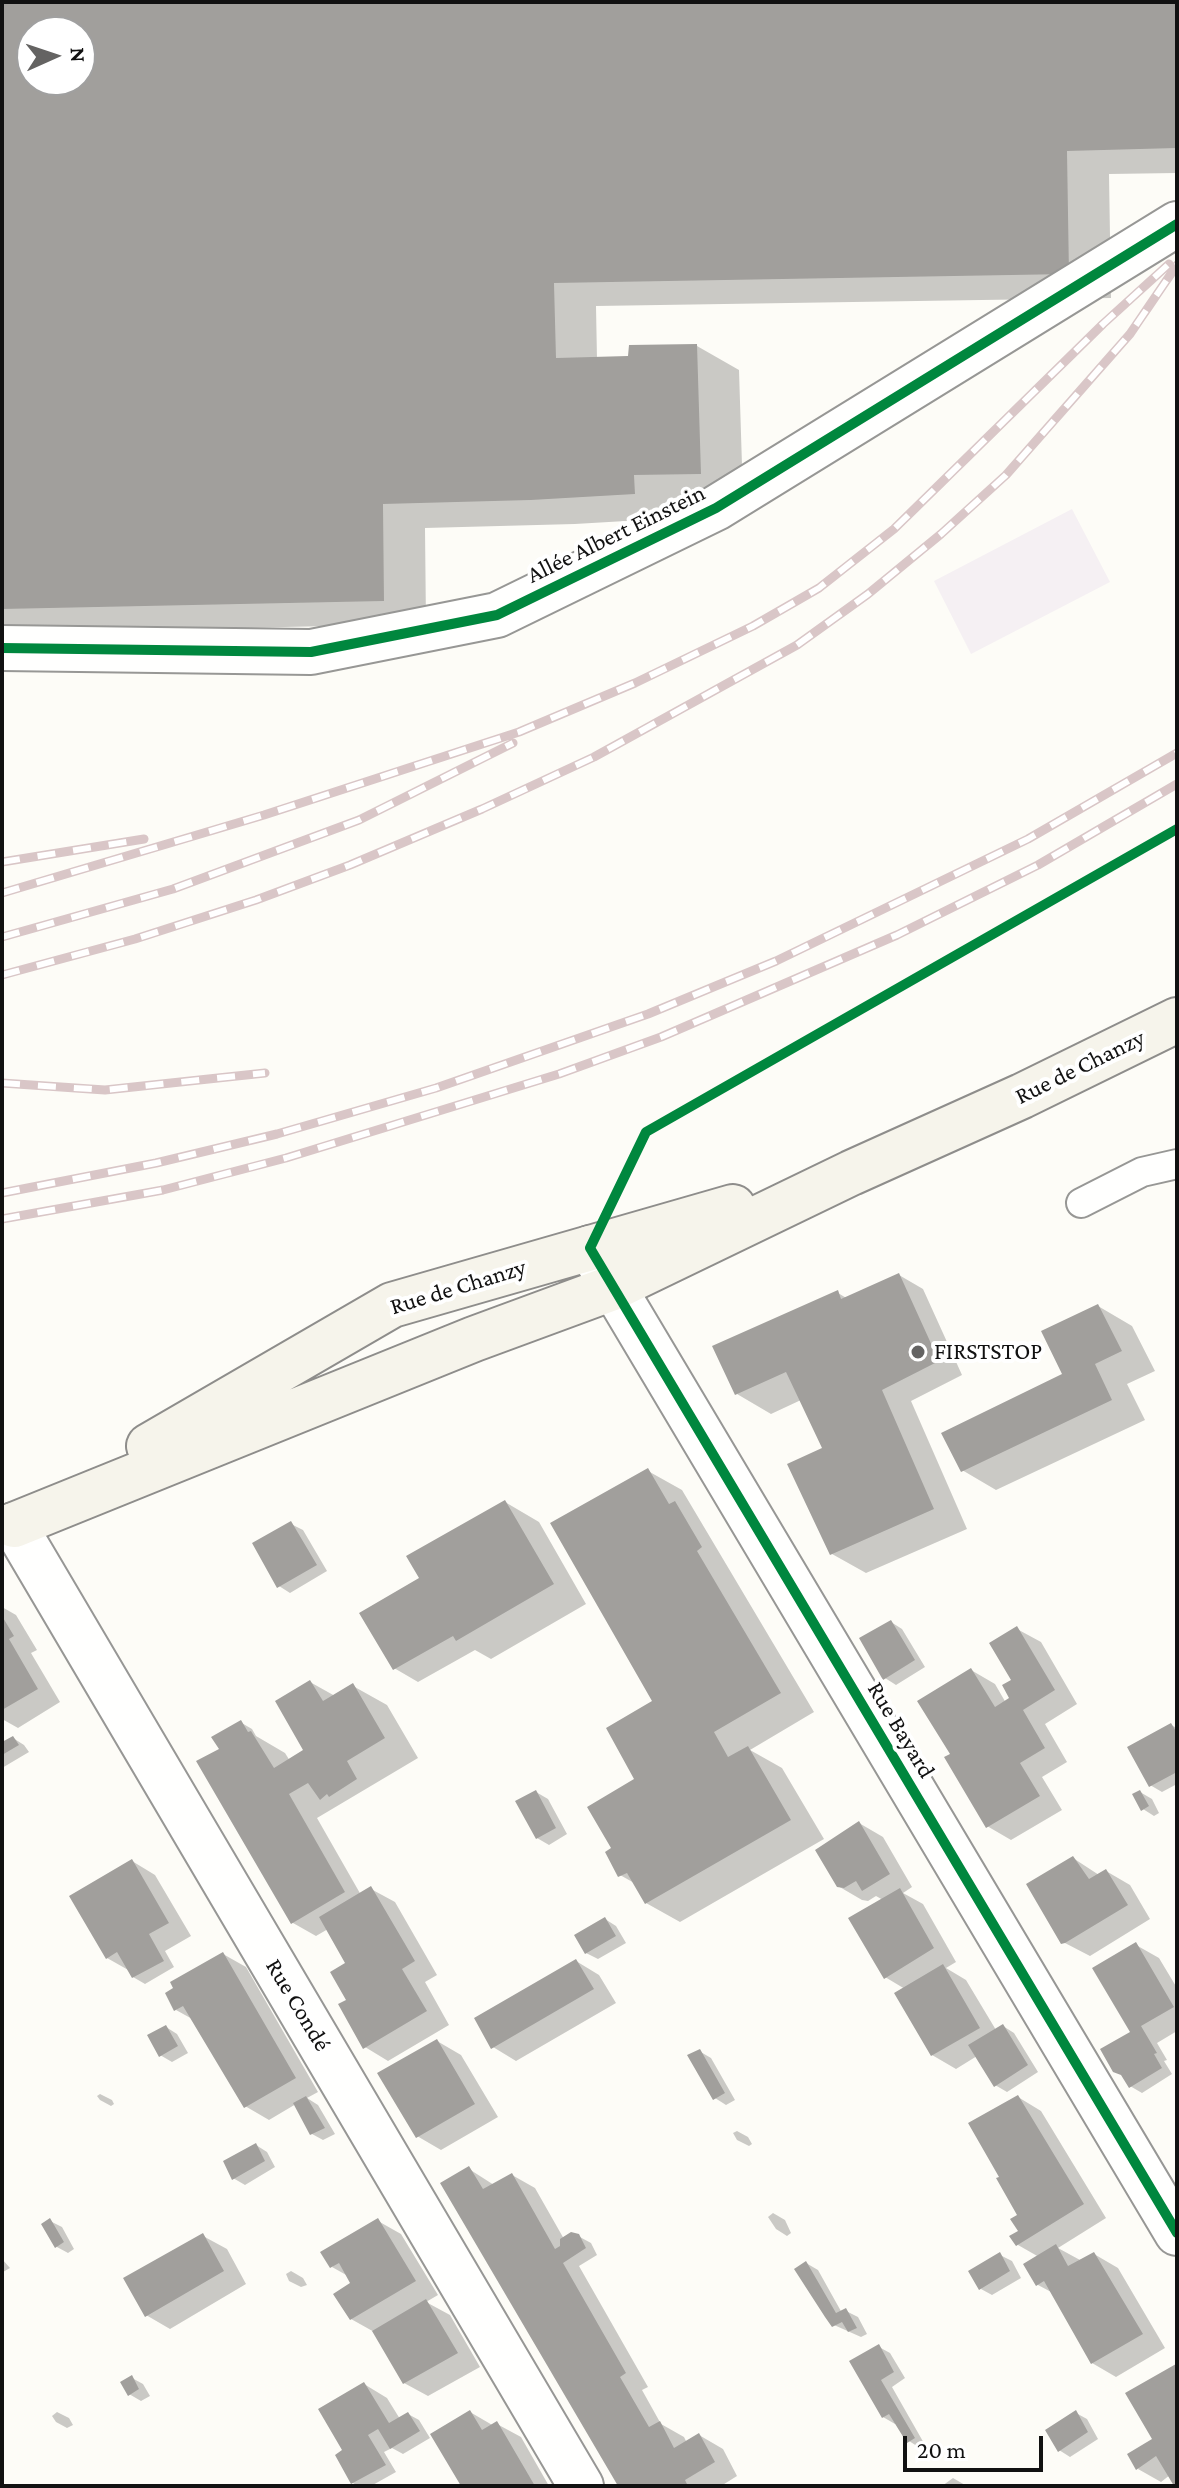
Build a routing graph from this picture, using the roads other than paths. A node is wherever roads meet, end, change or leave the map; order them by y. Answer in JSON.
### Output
{"nodes":[{"id":1,"x":1177,"y":224,"type":"edge"},
{"id":2,"x":2,"y":648,"type":"edge"},
{"id":3,"x":1177,"y":1020,"type":"edge"},
{"id":4,"x":1177,"y":1164,"type":"edge"},
{"id":5,"x":851,"y":1173,"type":"junction"},
{"id":6,"x":1081,"y":1203,"type":"dead end"},
{"id":7,"x":590,"y":1248,"type":"junction"},
{"id":8,"x":615,"y":1287,"type":"junction"},
{"id":9,"x":8,"y":1528,"type":"edge"},
{"id":10,"x":1177,"y":2233,"type":"edge"},
{"id":11,"x":581,"y":2486,"type":"edge"}],
"edges":[{"from":1,"to":2,"type":"street","name":"Allée Albert Einstein"},
{"from":3,"to":5,"type":"main road","name":"Rue de Chanzy"},
{"from":4,"to":6,"type":"lane"},
{"from":5,"to":7,"type":"main road","name":"Rue de Chanzy"},
{"from":5,"to":8,"type":"main road","name":"Rue de Chanzy"},
{"from":7,"to":8,"type":"street","name":"Rue Bayard"},
{"from":7,"to":9,"type":"main road","name":"Rue de Chanzy"},
{"from":8,"to":9,"type":"main road","name":"Rue de Chanzy"},
{"from":8,"to":10,"type":"street","name":"Rue Bayard"},
{"from":9,"to":11,"type":"street","name":"Rue Condé"}]}
